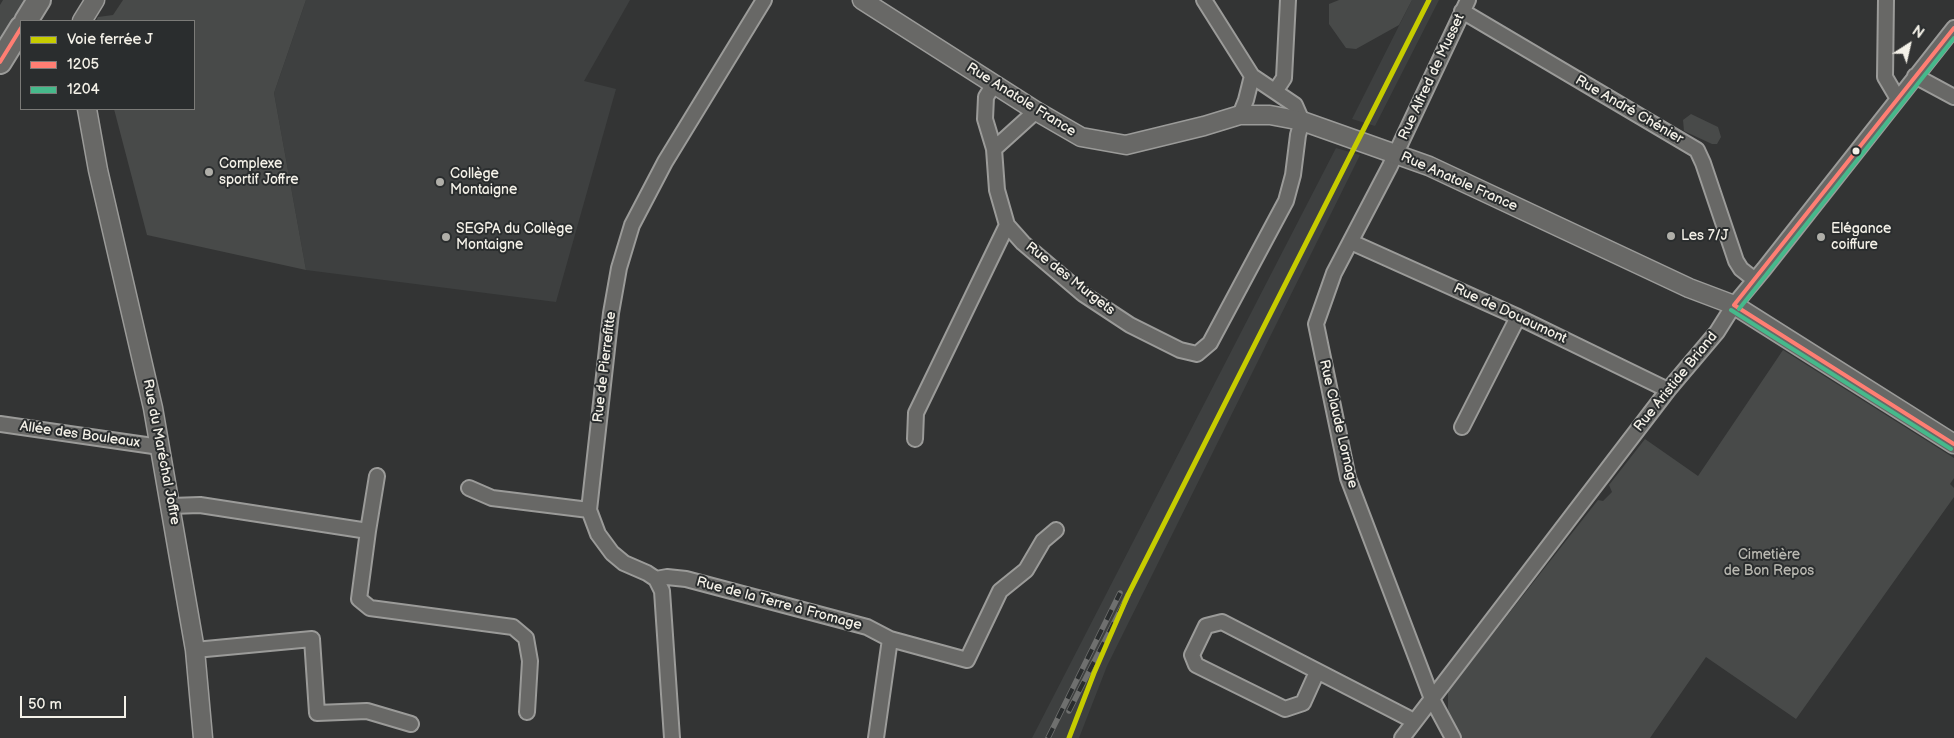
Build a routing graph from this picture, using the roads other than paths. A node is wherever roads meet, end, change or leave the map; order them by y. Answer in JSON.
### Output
{"nodes":[{"id":1,"x":39,"y":0,"type":"edge"},
{"id":2,"x":83,"y":0,"type":"edge"},
{"id":3,"x":94,"y":0,"type":"edge"},
{"id":4,"x":764,"y":0,"type":"edge"},
{"id":5,"x":862,"y":0,"type":"edge"},
{"id":6,"x":1204,"y":0,"type":"edge"},
{"id":7,"x":1288,"y":0,"type":"edge"},
{"id":8,"x":1886,"y":0,"type":"edge"},
{"id":9,"x":1465,"y":5,"type":"edge"},
{"id":10,"x":27,"y":20,"type":"edge"},
{"id":11,"x":73,"y":20,"type":"edge"},
{"id":12,"x":83,"y":20,"type":"edge"},
{"id":13,"x":1954,"y":28,"type":"edge"},
{"id":14,"x":20,"y":30,"type":"edge"},
{"id":15,"x":0,"y":62,"type":"edge"},
{"id":16,"x":1252,"y":76,"type":"junction"},
{"id":17,"x":1915,"y":76,"type":"junction"},
{"id":18,"x":994,"y":84,"type":"junction"},
{"id":19,"x":1276,"y":90,"type":"junction"},
{"id":20,"x":1954,"y":97,"type":"edge"},
{"id":21,"x":1898,"y":99,"type":"junction"},
{"id":22,"x":77,"y":110,"type":"edge"},
{"id":23,"x":87,"y":110,"type":"edge"},
{"id":24,"x":1036,"y":111,"type":"junction"},
{"id":25,"x":1240,"y":115,"type":"junction"},
{"id":26,"x":1302,"y":122,"type":"junction"},
{"id":27,"x":994,"y":149,"type":"junction"},
{"id":28,"x":1396,"y":154,"type":"junction"},
{"id":29,"x":98,"y":170,"type":"junction"},
{"id":30,"x":1007,"y":225,"type":"junction"},
{"id":31,"x":1351,"y":242,"type":"junction"},
{"id":32,"x":1755,"y":280,"type":"junction"},
{"id":33,"x":1734,"y":305,"type":"junction"},
{"id":34,"x":1518,"y":317,"type":"junction"},
{"id":35,"x":1668,"y":390,"type":"junction"},
{"id":36,"x":0,"y":424,"type":"edge"},
{"id":37,"x":1462,"y":427,"type":"dead end"},
{"id":38,"x":915,"y":439,"type":"dead end"},
{"id":39,"x":1954,"y":444,"type":"edge"},
{"id":40,"x":160,"y":447,"type":"junction"},
{"id":41,"x":377,"y":476,"type":"dead end"},
{"id":42,"x":469,"y":488,"type":"dead end"},
{"id":43,"x":171,"y":506,"type":"junction"},
{"id":44,"x":589,"y":510,"type":"junction"},
{"id":45,"x":1056,"y":530,"type":"dead end"},
{"id":46,"x":368,"y":531,"type":"junction"},
{"id":47,"x":656,"y":579,"type":"junction"},
{"id":48,"x":890,"y":640,"type":"junction"},
{"id":49,"x":196,"y":650,"type":"junction"},
{"id":50,"x":1317,"y":672,"type":"junction"},
{"id":51,"x":1432,"y":698,"type":"junction"},
{"id":52,"x":527,"y":712,"type":"dead end"},
{"id":53,"x":1414,"y":721,"type":"junction"},
{"id":54,"x":410,"y":724,"type":"dead end"},
{"id":55,"x":203,"y":738,"type":"edge"},
{"id":56,"x":672,"y":738,"type":"edge"},
{"id":57,"x":876,"y":738,"type":"edge"},
{"id":58,"x":1402,"y":738,"type":"edge"},
{"id":59,"x":1453,"y":738,"type":"edge"}],
"edges":[{"from":1,"to":10,"type":"main road"},
{"from":2,"to":11,"type":"street"},
{"from":3,"to":12,"type":"street"},
{"from":4,"to":44,"type":"street","name":"Rue de Pierrefitte"},
{"from":5,"to":18,"type":"street","name":"Rue Anatole France"},
{"from":6,"to":16,"type":"street"},
{"from":7,"to":19,"type":"street"},
{"from":8,"to":21,"type":"street"},
{"from":9,"to":28,"type":"street","name":"Rue Alfred de Musset"},
{"from":9,"to":32,"type":"street","name":"Rue André Chénier"},
{"from":13,"to":17,"type":"street","name":"Rue Aristide Briand"},
{"from":14,"to":15,"type":"main road"},
{"from":16,"to":19,"type":"street"},
{"from":16,"to":25,"type":"street"},
{"from":17,"to":20,"type":"street"},
{"from":17,"to":21,"type":"street","name":"Rue Aristide Briand"},
{"from":18,"to":24,"type":"street","name":"Rue Anatole France"},
{"from":18,"to":27,"type":"street","name":"Rue des Murgets"},
{"from":19,"to":26,"type":"street"},
{"from":21,"to":32,"type":"street","name":"Rue Aristide Briand"},
{"from":22,"to":29,"type":"street","name":"Rue du Maréchal Joffre"},
{"from":23,"to":29,"type":"street","name":"Rue du Maréchal Joffre"},
{"from":24,"to":25,"type":"street","name":"Rue Anatole France"},
{"from":24,"to":27,"type":"street"},
{"from":25,"to":26,"type":"street","name":"Rue Anatole France"},
{"from":26,"to":28,"type":"street","name":"Rue Anatole France"},
{"from":26,"to":30,"type":"street","name":"Rue des Murgets"},
{"from":27,"to":30,"type":"street","name":"Rue des Murgets"},
{"from":28,"to":31,"type":"street","name":"Rue Claude Lornage"},
{"from":28,"to":33,"type":"street","name":"Rue Anatole France"},
{"from":29,"to":40,"type":"street","name":"Rue du Maréchal Joffre"},
{"from":30,"to":38,"type":"street"},
{"from":31,"to":34,"type":"street","name":"Rue de Douaumont"},
{"from":31,"to":51,"type":"street","name":"Rue Claude Lornage"},
{"from":32,"to":33,"type":"street","name":"Rue Aristide Briand"},
{"from":33,"to":35,"type":"street","name":"Rue Aristide Briand"},
{"from":33,"to":39,"type":"street","name":"Rue Anatole France"},
{"from":34,"to":35,"type":"street","name":"Rue de Douaumont"},
{"from":34,"to":37,"type":"street"},
{"from":35,"to":51,"type":"street","name":"Rue Aristide Briand"},
{"from":36,"to":40,"type":"street","name":"Allée des Bouleaux"},
{"from":40,"to":43,"type":"street","name":"Rue du Maréchal Joffre"},
{"from":41,"to":46,"type":"street"},
{"from":42,"to":44,"type":"street"},
{"from":43,"to":46,"type":"street"},
{"from":43,"to":49,"type":"street","name":"Rue du Maréchal Joffre"},
{"from":44,"to":47,"type":"street","name":"Rue de Pierrefitte"},
{"from":45,"to":48,"type":"street","name":"Rue de la Terre à Fromage"},
{"from":46,"to":52,"type":"street"},
{"from":47,"to":48,"type":"street","name":"Rue de la Terre à Fromage"},
{"from":47,"to":56,"type":"street"},
{"from":48,"to":57,"type":"street"},
{"from":49,"to":54,"type":"street"},
{"from":49,"to":55,"type":"street","name":"Rue du Maréchal Joffre"},
{"from":50,"to":50,"type":"street"},
{"from":50,"to":53,"type":"street"},
{"from":51,"to":53,"type":"street","name":"Rue Aristide Briand"},
{"from":51,"to":59,"type":"street","name":"Rue Claude Lornage"},
{"from":53,"to":58,"type":"street","name":"Rue Aristide Briand"}]}
